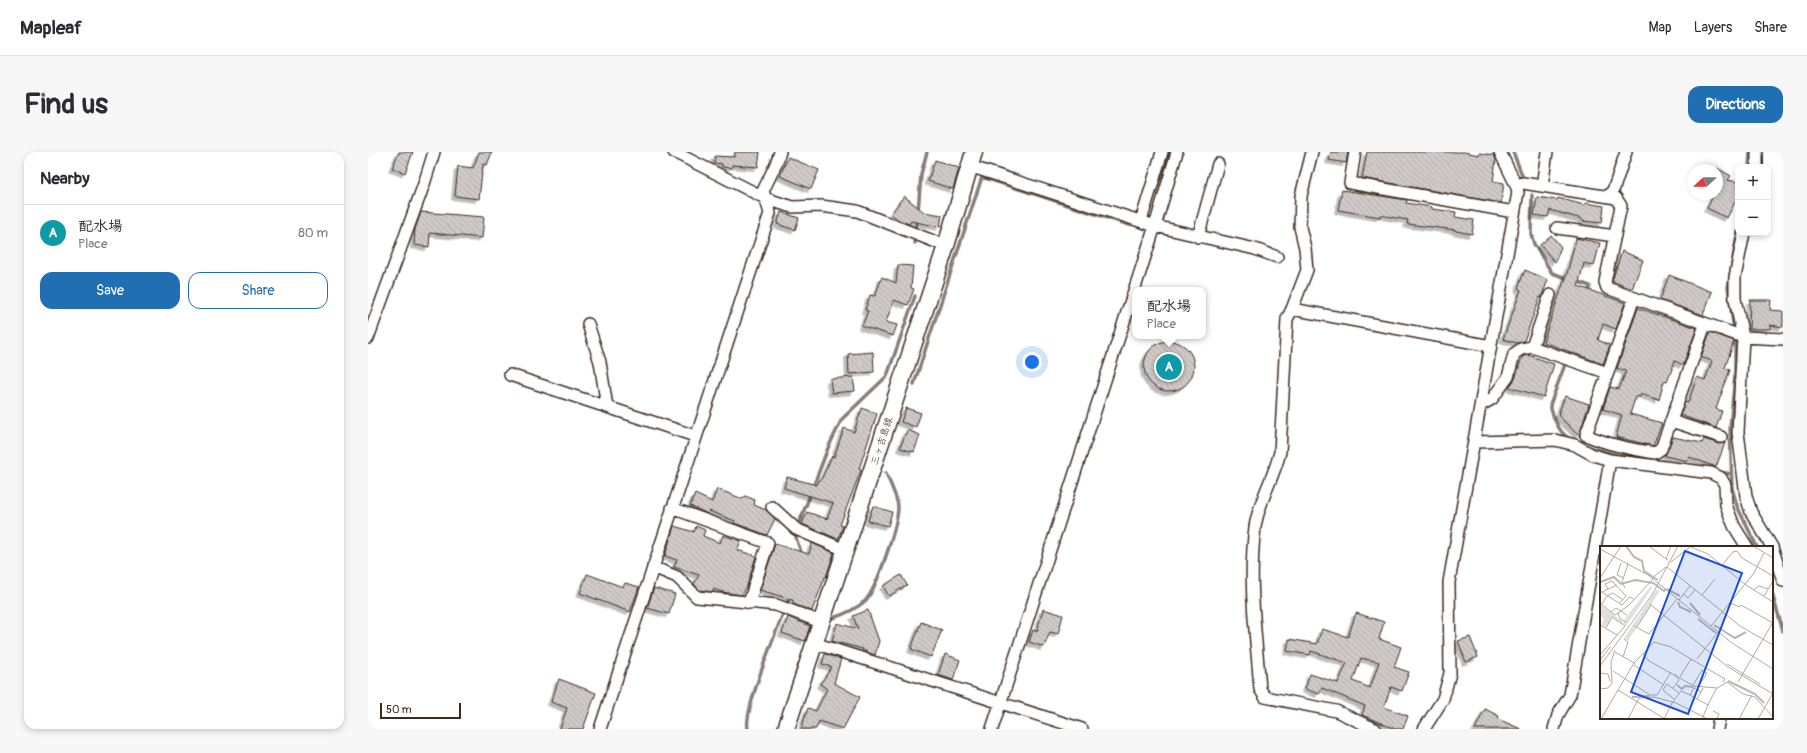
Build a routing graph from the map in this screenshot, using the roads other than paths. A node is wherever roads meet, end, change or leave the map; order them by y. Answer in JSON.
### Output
{"nodes":[{"id":1,"x":434,"y":152,"type":"edge"},
{"id":2,"x":674,"y":152,"type":"edge"},
{"id":3,"x":780,"y":152,"type":"edge"},
{"id":4,"x":1162,"y":152,"type":"edge"},
{"id":5,"x":1177,"y":152,"type":"edge"},
{"id":6,"x":1312,"y":152,"type":"edge"},
{"id":7,"x":1355,"y":152,"type":"edge"},
{"id":8,"x":1500,"y":152,"type":"edge"},
{"id":9,"x":1547,"y":152,"type":"edge"},
{"id":10,"x":1626,"y":152,"type":"edge"},
{"id":11,"x":1757,"y":152,"type":"edge"},
{"id":12,"x":971,"y":159,"type":"edge"},
{"id":13,"x":1218,"y":164,"type":"dead end"},
{"id":14,"x":1756,"y":164,"type":"edge"},
{"id":15,"x":1516,"y":184,"type":"junction"},
{"id":16,"x":1542,"y":186,"type":"junction"},
{"id":17,"x":1609,"y":197,"type":"junction"},
{"id":18,"x":767,"y":199,"type":"junction"},
{"id":19,"x":1514,"y":212,"type":"junction"},
{"id":20,"x":1141,"y":221,"type":"junction"},
{"id":21,"x":1155,"y":226,"type":"junction"},
{"id":22,"x":1557,"y":228,"type":"dead end"},
{"id":23,"x":1615,"y":236,"type":"junction"},
{"id":24,"x":1743,"y":236,"type":"edge"},
{"id":25,"x":1198,"y":237,"type":"junction"},
{"id":26,"x":946,"y":246,"type":"junction"},
{"id":27,"x":1277,"y":257,"type":"dead end"},
{"id":28,"x":1135,"y":287,"type":"edge"},
{"id":29,"x":1550,"y":295,"type":"dead end"},
{"id":30,"x":1132,"y":297,"type":"edge"},
{"id":31,"x":1634,"y":298,"type":"junction"},
{"id":32,"x":1292,"y":309,"type":"junction"},
{"id":33,"x":588,"y":324,"type":"dead end"},
{"id":34,"x":1705,"y":325,"type":"junction"},
{"id":35,"x":1742,"y":337,"type":"junction"},
{"id":36,"x":368,"y":338,"type":"edge"},
{"id":37,"x":1783,"y":339,"type":"edge"},
{"id":38,"x":1491,"y":346,"type":"junction"},
{"id":39,"x":1532,"y":347,"type":"junction"},
{"id":40,"x":1608,"y":374,"type":"junction"},
{"id":41,"x":510,"y":375,"type":"dead end"},
{"id":42,"x":1481,"y":405,"type":"junction"},
{"id":43,"x":607,"y":407,"type":"junction"},
{"id":44,"x":1671,"y":421,"type":"junction"},
{"id":45,"x":695,"y":436,"type":"junction"},
{"id":46,"x":1721,"y":437,"type":"dead end"},
{"id":47,"x":1475,"y":442,"type":"junction"},
{"id":48,"x":1610,"y":460,"type":"junction"},
{"id":49,"x":772,"y":507,"type":"dead end"},
{"id":50,"x":672,"y":508,"type":"junction"},
{"id":51,"x":1746,"y":546,"type":"edge"},
{"id":52,"x":1771,"y":546,"type":"edge"},
{"id":53,"x":845,"y":550,"type":"junction"},
{"id":54,"x":1773,"y":550,"type":"edge"},
{"id":55,"x":653,"y":567,"type":"junction"},
{"id":56,"x":1783,"y":581,"type":"edge"},
{"id":57,"x":749,"y":603,"type":"junction"},
{"id":58,"x":821,"y":622,"type":"junction"},
{"id":59,"x":814,"y":643,"type":"junction"},
{"id":60,"x":1000,"y":704,"type":"junction"},
{"id":61,"x":1719,"y":719,"type":"edge"},
{"id":62,"x":600,"y":729,"type":"edge"},
{"id":63,"x":786,"y":729,"type":"edge"},
{"id":64,"x":992,"y":729,"type":"edge"},
{"id":65,"x":1082,"y":729,"type":"edge"},
{"id":66,"x":1374,"y":729,"type":"edge"},
{"id":67,"x":1424,"y":729,"type":"edge"},
{"id":68,"x":1554,"y":729,"type":"edge"},
{"id":69,"x":1717,"y":729,"type":"edge"}],
"edges":[{"from":1,"to":36,"type":"street"},
{"from":2,"to":18,"type":"street"},
{"from":3,"to":18,"type":"street"},
{"from":4,"to":20,"type":"street"},
{"from":5,"to":21,"type":"street"},
{"from":6,"to":32,"type":"street"},
{"from":7,"to":19,"type":"street"},
{"from":8,"to":15,"type":"street"},
{"from":9,"to":16,"type":"street"},
{"from":10,"to":17,"type":"street"},
{"from":11,"to":14,"type":"street"},
{"from":12,"to":20,"type":"street"},
{"from":12,"to":26,"type":"main road","name":"三ヶ吉島線"},
{"from":13,"to":25,"type":"street"},
{"from":15,"to":16,"type":"street"},
{"from":15,"to":19,"type":"street"},
{"from":16,"to":17,"type":"street"},
{"from":17,"to":23,"type":"street"},
{"from":18,"to":26,"type":"street"},
{"from":18,"to":45,"type":"street"},
{"from":19,"to":38,"type":"street"},
{"from":20,"to":21,"type":"street"},
{"from":21,"to":25,"type":"street"},
{"from":21,"to":28,"type":"street"},
{"from":22,"to":23,"type":"street"},
{"from":23,"to":31,"type":"street"},
{"from":24,"to":35,"type":"street"},
{"from":25,"to":27,"type":"street"},
{"from":26,"to":53,"type":"main road","name":"三ヶ吉島線"},
{"from":29,"to":39,"type":"street"},
{"from":30,"to":60,"type":"street"},
{"from":31,"to":34,"type":"street"},
{"from":31,"to":40,"type":"street"},
{"from":32,"to":38,"type":"street"},
{"from":32,"to":66,"type":"street"},
{"from":33,"to":43,"type":"street"},
{"from":34,"to":35,"type":"street"},
{"from":34,"to":44,"type":"street"},
{"from":35,"to":37,"type":"street"},
{"from":35,"to":52,"type":"street"},
{"from":38,"to":42,"type":"street"},
{"from":39,"to":40,"type":"street"},
{"from":39,"to":42,"type":"street"},
{"from":40,"to":44,"type":"street"},
{"from":41,"to":43,"type":"street"},
{"from":42,"to":47,"type":"street"},
{"from":43,"to":45,"type":"street"},
{"from":44,"to":46,"type":"street"},
{"from":45,"to":50,"type":"street"},
{"from":47,"to":48,"type":"street"},
{"from":47,"to":67,"type":"street"},
{"from":48,"to":51,"type":"street"},
{"from":48,"to":68,"type":"street"},
{"from":49,"to":53,"type":"street"},
{"from":50,"to":55,"type":"street"},
{"from":50,"to":57,"type":"street"},
{"from":53,"to":58,"type":"main road","name":"三ヶ吉島線"},
{"from":54,"to":56,"type":"street"},
{"from":55,"to":57,"type":"street"},
{"from":55,"to":62,"type":"street"},
{"from":57,"to":58,"type":"street"},
{"from":58,"to":59,"type":"main road","name":"三ヶ吉島線"},
{"from":59,"to":60,"type":"street"},
{"from":59,"to":63,"type":"main road","name":"三ヶ吉島線"},
{"from":60,"to":64,"type":"street"},
{"from":60,"to":65,"type":"street"},
{"from":61,"to":69,"type":"street"}]}
